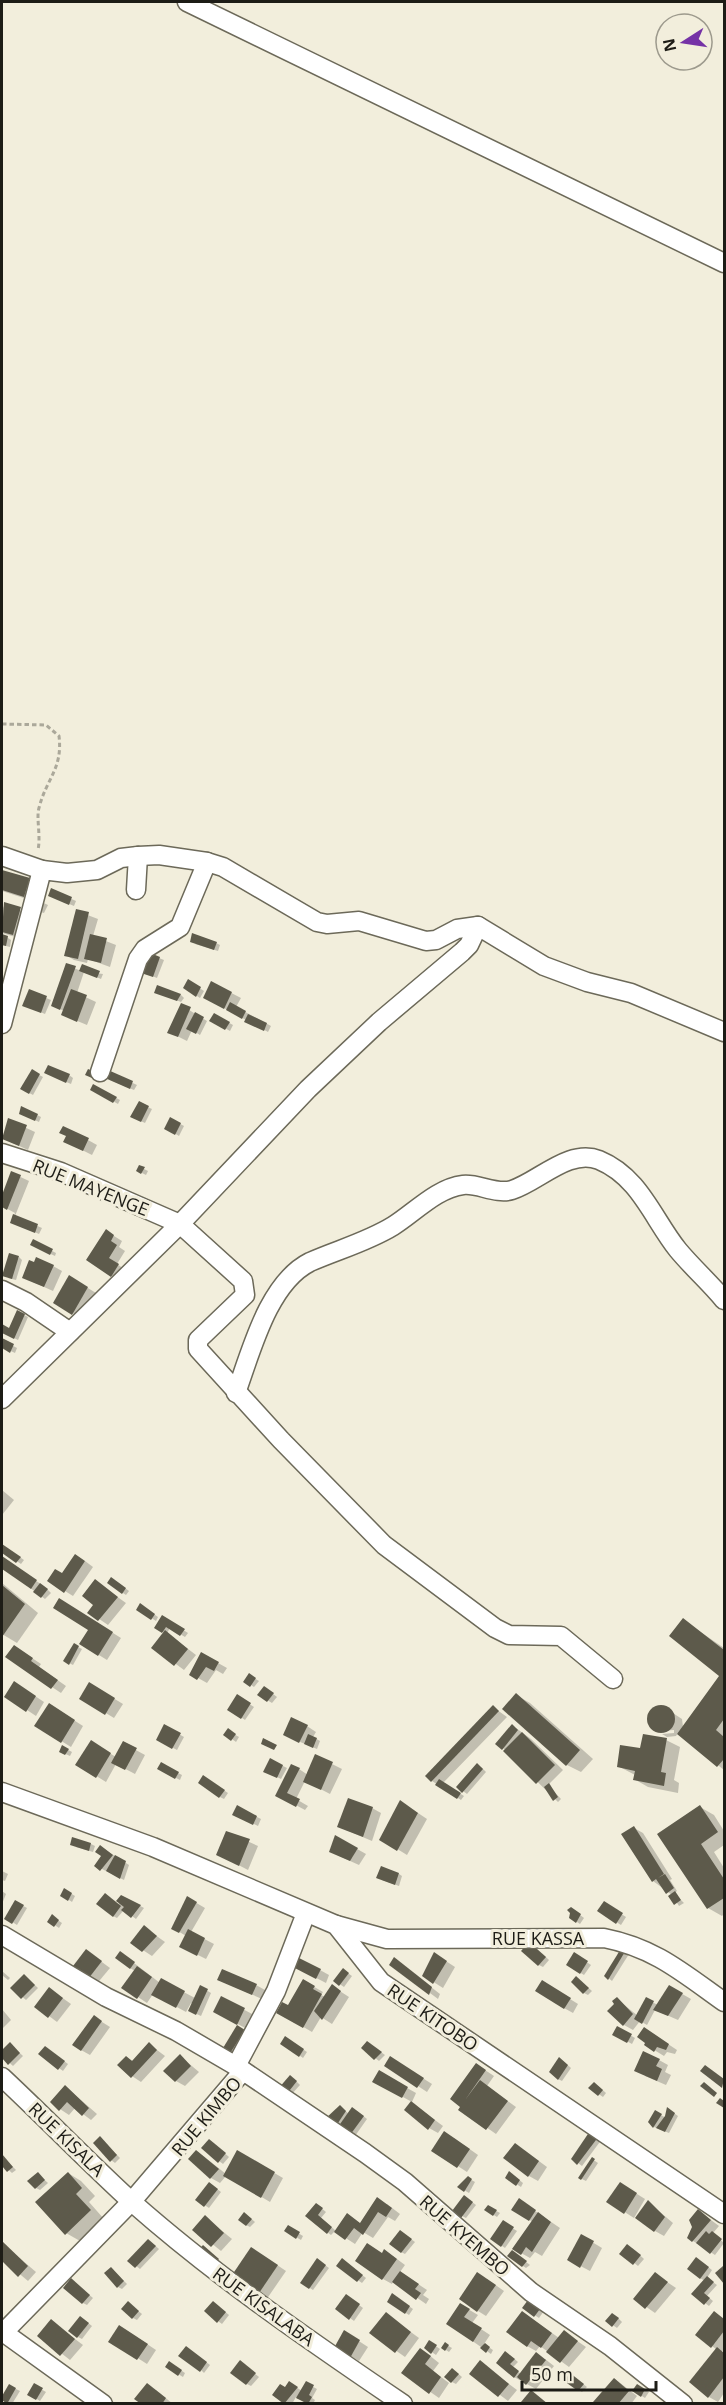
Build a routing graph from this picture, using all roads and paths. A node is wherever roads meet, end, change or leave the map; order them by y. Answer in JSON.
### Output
{"nodes":[{"id":1,"x":187,"y":2,"type":"edge"},
{"id":2,"x":724,"y":262,"type":"edge"},
{"id":3,"x":2,"y":724,"type":"edge"},
{"id":4,"x":2,"y":856,"type":"edge"},
{"id":5,"x":138,"y":856,"type":"junction"},
{"id":6,"x":207,"y":862,"type":"junction"},
{"id":7,"x":42,"y":870,"type":"junction"},
{"id":8,"x":136,"y":890,"type":"dead end"},
{"id":9,"x":478,"y":926,"type":"junction"},
{"id":10,"x":2,"y":1024,"type":"edge"},
{"id":11,"x":724,"y":1032,"type":"edge"},
{"id":12,"x":100,"y":1071,"type":"dead end"},
{"id":13,"x":2,"y":1153,"type":"edge"},
{"id":14,"x":180,"y":1224,"type":"junction"},
{"id":15,"x":2,"y":1290,"type":"edge"},
{"id":16,"x":724,"y":1300,"type":"edge"},
{"id":17,"x":70,"y":1332,"type":"junction"},
{"id":18,"x":236,"y":1393,"type":"junction"},
{"id":19,"x":2,"y":1399,"type":"edge"},
{"id":20,"x":613,"y":1679,"type":"dead end"},
{"id":21,"x":2,"y":1792,"type":"edge"},
{"id":22,"x":306,"y":1913,"type":"junction"},
{"id":23,"x":336,"y":1925,"type":"junction"},
{"id":24,"x":2,"y":1935,"type":"edge"},
{"id":25,"x":724,"y":2002,"type":"edge"},
{"id":26,"x":240,"y":2069,"type":"junction"},
{"id":27,"x":2,"y":2077,"type":"edge"},
{"id":28,"x":132,"y":2201,"type":"junction"},
{"id":29,"x":724,"y":2214,"type":"edge"},
{"id":30,"x":2,"y":2333,"type":"edge"},
{"id":31,"x":103,"y":2403,"type":"edge"},
{"id":32,"x":403,"y":2403,"type":"edge"},
{"id":33,"x":683,"y":2403,"type":"edge"}],
"edges":[{"from":1,"to":2,"type":"street"},
{"from":3,"to":7,"type":"path"},
{"from":4,"to":7,"type":"street"},
{"from":5,"to":6,"type":"street"},
{"from":5,"to":7,"type":"street"},
{"from":5,"to":8,"type":"street"},
{"from":6,"to":9,"type":"street"},
{"from":6,"to":12,"type":"street"},
{"from":7,"to":10,"type":"street"},
{"from":9,"to":11,"type":"street"},
{"from":9,"to":14,"type":"street"},
{"from":13,"to":14,"type":"street","name":"RUE MAYENGE"},
{"from":14,"to":17,"type":"street"},
{"from":14,"to":18,"type":"street","name":"RUE MAYENGE"},
{"from":15,"to":17,"type":"street"},
{"from":16,"to":18,"type":"street"},
{"from":17,"to":19,"type":"street"},
{"from":18,"to":20,"type":"street"},
{"from":21,"to":22,"type":"street","name":"RUE KITOBO"},
{"from":22,"to":23,"type":"street","name":"RUE KITOBO"},
{"from":22,"to":26,"type":"street"},
{"from":23,"to":25,"type":"street","name":"RUE KASSA"},
{"from":23,"to":29,"type":"street","name":"RUE KITOBO"},
{"from":24,"to":26,"type":"street","name":"RUE KIMBO"},
{"from":26,"to":28,"type":"street","name":"RUE KIMBO"},
{"from":26,"to":33,"type":"street","name":"RUE KYEMBO"},
{"from":27,"to":28,"type":"street","name":"RUE KISALA"},
{"from":28,"to":30,"type":"street","name":"RUE KIMBO"},
{"from":28,"to":32,"type":"street","name":"RUE KISALABA"},
{"from":30,"to":31,"type":"street"}]}
